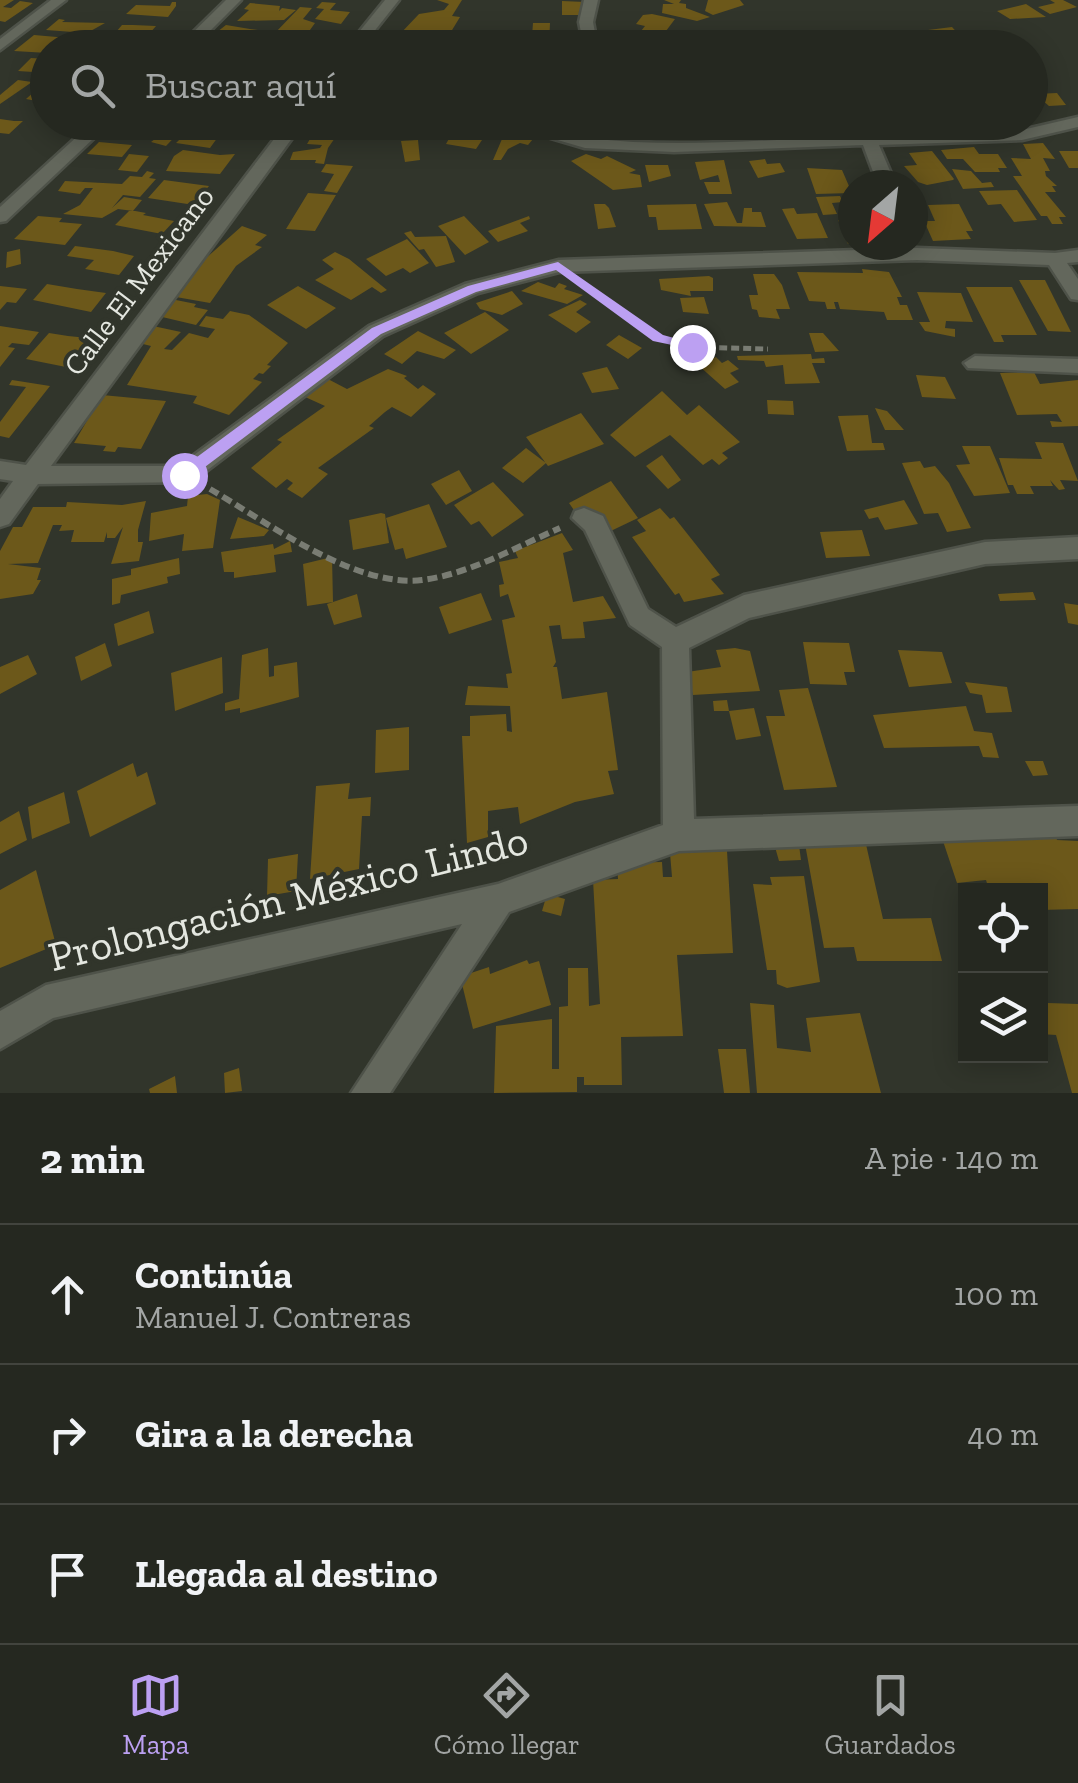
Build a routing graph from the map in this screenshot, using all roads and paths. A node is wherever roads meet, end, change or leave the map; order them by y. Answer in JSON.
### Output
{"nodes":[{"id":1,"x":60,"y":0,"type":"edge"},
{"id":2,"x":234,"y":0,"type":"edge"},
{"id":3,"x":392,"y":0,"type":"edge"},
{"id":4,"x":591,"y":0,"type":"edge"},
{"id":5,"x":203,"y":30,"type":"edge"},
{"id":6,"x":368,"y":30,"type":"edge"},
{"id":7,"x":588,"y":30,"type":"edge"},
{"id":8,"x":0,"y":46,"type":"edge"},
{"id":9,"x":1078,"y":122,"type":"edge"},
{"id":10,"x":1048,"y":129,"type":"edge"},
{"id":11,"x":83,"y":140,"type":"edge"},
{"id":12,"x":282,"y":140,"type":"edge"},
{"id":13,"x":573,"y":140,"type":"edge"},
{"id":14,"x":758,"y":140,"type":"edge"},
{"id":15,"x":868,"y":140,"type":"edge"},
{"id":16,"x":880,"y":170,"type":"edge"},
{"id":17,"x":0,"y":217,"type":"edge"},
{"id":18,"x":928,"y":251,"type":"edge"},
{"id":19,"x":838,"y":253,"type":"edge"},
{"id":20,"x":1078,"y":256,"type":"edge"},
{"id":21,"x":1055,"y":259,"type":"junction"},
{"id":22,"x":558,"y":266,"type":"junction"},
{"id":23,"x":1078,"y":294,"type":"edge"},
{"id":24,"x":768,"y":349,"type":"dead end"},
{"id":25,"x":975,"y":364,"type":"dead end"},
{"id":26,"x":1078,"y":366,"type":"edge"},
{"id":27,"x":0,"y":470,"type":"edge"},
{"id":28,"x":31,"y":475,"type":"junction"},
{"id":29,"x":184,"y":475,"type":"junction"},
{"id":30,"x":0,"y":517,"type":"edge"},
{"id":31,"x":584,"y":518,"type":"joint"},
{"id":32,"x":1078,"y":548,"type":"edge"},
{"id":33,"x":675,"y":641,"type":"junction"},
{"id":34,"x":1078,"y":821,"type":"edge"},
{"id":35,"x":679,"y":835,"type":"junction"},
{"id":36,"x":498,"y":900,"type":"junction"},
{"id":37,"x":0,"y":1032,"type":"edge"},
{"id":38,"x":369,"y":1093,"type":"edge"}],
"edges":[{"from":1,"to":8,"type":"street"},
{"from":2,"to":5,"type":"street"},
{"from":3,"to":6,"type":"street"},
{"from":4,"to":7,"type":"street"},
{"from":9,"to":10,"type":"street"},
{"from":11,"to":17,"type":"street"},
{"from":12,"to":28,"type":"street","name":"Calle El Mexicano"},
{"from":13,"to":14,"type":"street"},
{"from":15,"to":16,"type":"street"},
{"from":18,"to":21,"type":"street"},
{"from":19,"to":22,"type":"street"},
{"from":20,"to":21,"type":"street"},
{"from":21,"to":23,"type":"street"},
{"from":22,"to":24,"type":"path"},
{"from":22,"to":29,"type":"street"},
{"from":25,"to":26,"type":"street"},
{"from":27,"to":28,"type":"street"},
{"from":28,"to":29,"type":"street"},
{"from":28,"to":30,"type":"street","name":"Calle El Mexicano"},
{"from":29,"to":31,"type":"path"},
{"from":31,"to":33,"type":"street"},
{"from":32,"to":33,"type":"street"},
{"from":33,"to":35,"type":"street"},
{"from":34,"to":35,"type":"street","name":"Prolongación México Lindo"},
{"from":35,"to":36,"type":"street","name":"Prolongación México Lindo"},
{"from":36,"to":37,"type":"street","name":"Prolongación México Lindo"},
{"from":36,"to":38,"type":"street"}]}
